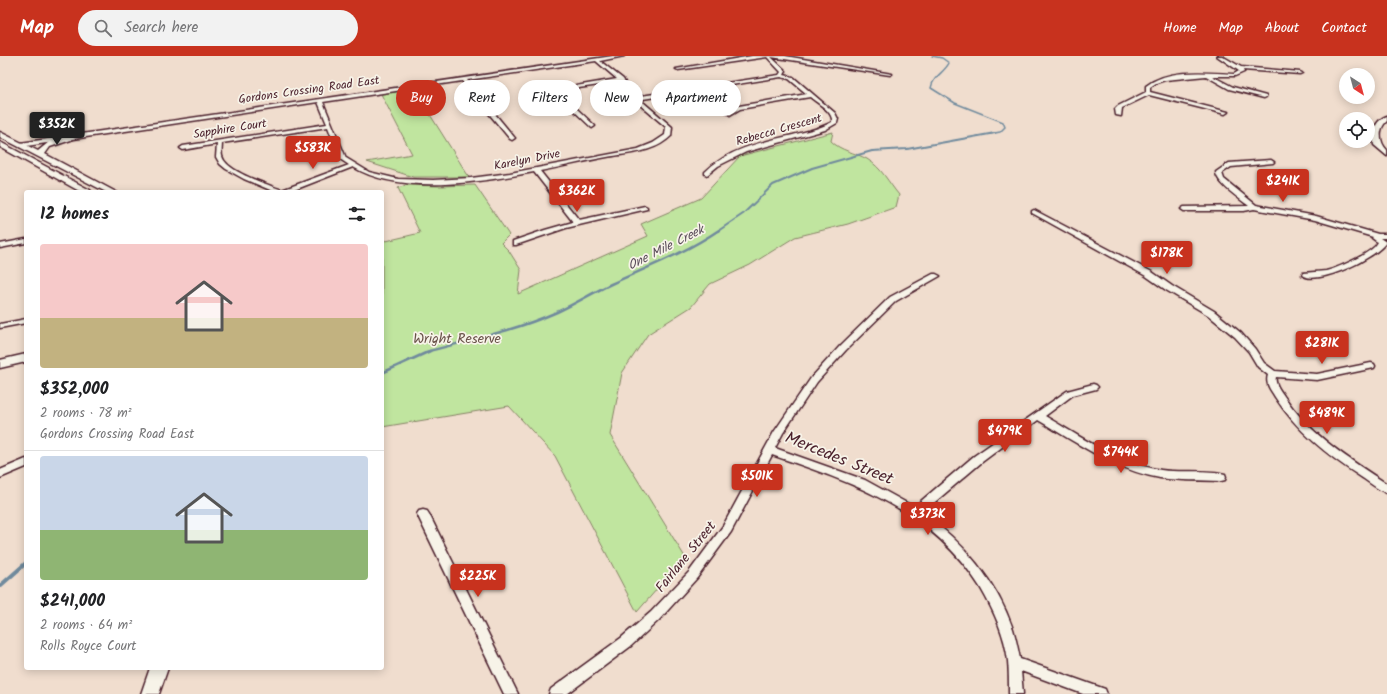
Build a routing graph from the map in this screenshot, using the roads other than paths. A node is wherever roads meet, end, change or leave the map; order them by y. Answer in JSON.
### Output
{"nodes":[{"id":1,"x":622,"y":56,"type":"edge"},
{"id":2,"x":1219,"y":56,"type":"edge"},
{"id":3,"x":768,"y":58,"type":"junction"},
{"id":4,"x":596,"y":60,"type":"junction"},
{"id":5,"x":1240,"y":68,"type":"junction"},
{"id":6,"x":678,"y":69,"type":"dead end"},
{"id":7,"x":1300,"y":73,"type":"dead end"},
{"id":8,"x":890,"y":74,"type":"dead end"},
{"id":9,"x":781,"y":76,"type":"junction"},
{"id":10,"x":1207,"y":76,"type":"junction"},
{"id":11,"x":464,"y":80,"type":"edge"},
{"id":12,"x":621,"y":80,"type":"edge"},
{"id":13,"x":454,"y":81,"type":"edge"},
{"id":14,"x":590,"y":85,"type":"edge"},
{"id":15,"x":1148,"y":93,"type":"junction"},
{"id":16,"x":811,"y":95,"type":"junction"},
{"id":17,"x":1264,"y":97,"type":"dead end"},
{"id":18,"x":643,"y":98,"type":"edge"},
{"id":19,"x":320,"y":100,"type":"junction"},
{"id":20,"x":643,"y":105,"type":"edge"},
{"id":21,"x":741,"y":108,"type":"edge"},
{"id":22,"x":1225,"y":112,"type":"dead end"},
{"id":23,"x":1119,"y":115,"type":"dead end"},
{"id":24,"x":494,"y":116,"type":"edge"},
{"id":25,"x":1387,"y":118,"type":"edge"},
{"id":26,"x":329,"y":125,"type":"junction"},
{"id":27,"x":592,"y":126,"type":"dead end"},
{"id":28,"x":95,"y":133,"type":"junction"},
{"id":29,"x":0,"y":134,"type":"edge"},
{"id":30,"x":68,"y":138,"type":"junction"},
{"id":31,"x":512,"y":138,"type":"dead end"},
{"id":32,"x":220,"y":142,"type":"junction"},
{"id":33,"x":18,"y":144,"type":"junction"},
{"id":34,"x":2,"y":146,"type":"edge"},
{"id":35,"x":183,"y":148,"type":"dead end"},
{"id":36,"x":1387,"y":154,"type":"edge"},
{"id":37,"x":41,"y":155,"type":"junction"},
{"id":38,"x":1271,"y":162,"type":"dead end"},
{"id":39,"x":351,"y":166,"type":"junction"},
{"id":40,"x":536,"y":170,"type":"junction"},
{"id":41,"x":707,"y":172,"type":"dead end"},
{"id":42,"x":83,"y":190,"type":"edge"},
{"id":43,"x":108,"y":190,"type":"edge"},
{"id":44,"x":276,"y":190,"type":"edge"},
{"id":45,"x":286,"y":190,"type":"edge"},
{"id":46,"x":1254,"y":207,"type":"junction"},
{"id":47,"x":645,"y":208,"type":"dead end"},
{"id":48,"x":1184,"y":209,"type":"dead end"},
{"id":49,"x":1034,"y":212,"type":"dead end"},
{"id":50,"x":578,"y":223,"type":"junction"},
{"id":51,"x":1384,"y":239,"type":"edge"},
{"id":52,"x":24,"y":241,"type":"edge"},
{"id":53,"x":516,"y":243,"type":"dead end"},
{"id":54,"x":0,"y":246,"type":"edge"},
{"id":55,"x":1306,"y":275,"type":"dead end"},
{"id":56,"x":936,"y":276,"type":"dead end"},
{"id":57,"x":24,"y":321,"type":"edge"},
{"id":58,"x":0,"y":326,"type":"edge"},
{"id":59,"x":24,"y":358,"type":"edge"},
{"id":60,"x":0,"y":364,"type":"edge"},
{"id":61,"x":1372,"y":366,"type":"dead end"},
{"id":62,"x":1273,"y":374,"type":"junction"},
{"id":63,"x":1093,"y":387,"type":"dead end"},
{"id":64,"x":1038,"y":416,"type":"junction"},
{"id":65,"x":769,"y":450,"type":"junction"},
{"id":66,"x":24,"y":464,"type":"edge"},
{"id":67,"x":0,"y":474,"type":"edge"},
{"id":68,"x":1221,"y":477,"type":"dead end"},
{"id":69,"x":1387,"y":489,"type":"edge"},
{"id":70,"x":916,"y":512,"type":"junction"},
{"id":71,"x":423,"y":514,"type":"dead end"},
{"id":72,"x":1014,"y":663,"type":"junction"},
{"id":73,"x":158,"y":670,"type":"edge"},
{"id":74,"x":150,"y":694,"type":"edge"},
{"id":75,"x":511,"y":694,"type":"edge"},
{"id":76,"x":556,"y":694,"type":"edge"},
{"id":77,"x":1016,"y":694,"type":"edge"},
{"id":78,"x":1100,"y":694,"type":"edge"}],
"edges":[{"from":1,"to":4,"type":"street","name":"Gordons Crossing Road East"},
{"from":2,"to":5,"type":"street"},
{"from":3,"to":6,"type":"street"},
{"from":3,"to":8,"type":"street"},
{"from":3,"to":9,"type":"street"},
{"from":4,"to":11,"type":"street","name":"Gordons Crossing Road East"},
{"from":4,"to":12,"type":"street","name":"Karelyn Drive"},
{"from":5,"to":7,"type":"street"},
{"from":5,"to":10,"type":"street"},
{"from":9,"to":16,"type":"street","name":"Rebecca Crescent"},
{"from":9,"to":18,"type":"street"},
{"from":10,"to":15,"type":"street"},
{"from":10,"to":17,"type":"street"},
{"from":13,"to":19,"type":"street","name":"Gordons Crossing Road East"},
{"from":14,"to":27,"type":"street"},
{"from":15,"to":22,"type":"street"},
{"from":15,"to":23,"type":"street"},
{"from":16,"to":21,"type":"street"},
{"from":16,"to":41,"type":"street","name":"Rebecca Crescent"},
{"from":19,"to":26,"type":"street"},
{"from":19,"to":28,"type":"street","name":"Gordons Crossing Road East"},
{"from":20,"to":40,"type":"street","name":"Karelyn Drive"},
{"from":24,"to":31,"type":"street"},
{"from":25,"to":36,"type":"main road"},
{"from":26,"to":32,"type":"street","name":"Sapphire Court"},
{"from":26,"to":39,"type":"street"},
{"from":28,"to":30,"type":"street","name":"Gordons Crossing Road East"},
{"from":28,"to":33,"type":"street","name":"Gordons Crossing Road East"},
{"from":29,"to":33,"type":"main road"},
{"from":30,"to":33,"type":"street","name":"Gordons Crossing Road East"},
{"from":30,"to":37,"type":"main road"},
{"from":32,"to":35,"type":"street","name":"Sapphire Court"},
{"from":32,"to":44,"type":"street"},
{"from":33,"to":34,"type":"main road"},
{"from":33,"to":37,"type":"main road"},
{"from":34,"to":42,"type":"main road"},
{"from":37,"to":43,"type":"main road"},
{"from":38,"to":46,"type":"street"},
{"from":39,"to":40,"type":"street","name":"Karelyn Drive"},
{"from":39,"to":45,"type":"street"},
{"from":40,"to":50,"type":"street"},
{"from":46,"to":48,"type":"street"},
{"from":46,"to":51,"type":"street"},
{"from":47,"to":50,"type":"street"},
{"from":49,"to":62,"type":"street"},
{"from":50,"to":53,"type":"street"},
{"from":51,"to":55,"type":"street"},
{"from":52,"to":54,"type":"street"},
{"from":56,"to":65,"type":"street","name":"Fairlane Street"},
{"from":57,"to":58,"type":"street"},
{"from":59,"to":60,"type":"main road"},
{"from":61,"to":62,"type":"street"},
{"from":62,"to":69,"type":"street"},
{"from":63,"to":64,"type":"street"},
{"from":64,"to":68,"type":"street"},
{"from":64,"to":70,"type":"street"},
{"from":65,"to":70,"type":"street","name":"Mercedes Street"},
{"from":65,"to":76,"type":"street","name":"Fairlane Street"},
{"from":66,"to":67,"type":"street"},
{"from":70,"to":72,"type":"street","name":"Mercedes Street"},
{"from":71,"to":75,"type":"street"},
{"from":72,"to":77,"type":"street","name":"Mercedes Street"},
{"from":72,"to":78,"type":"street"},
{"from":73,"to":74,"type":"main road"}]}
